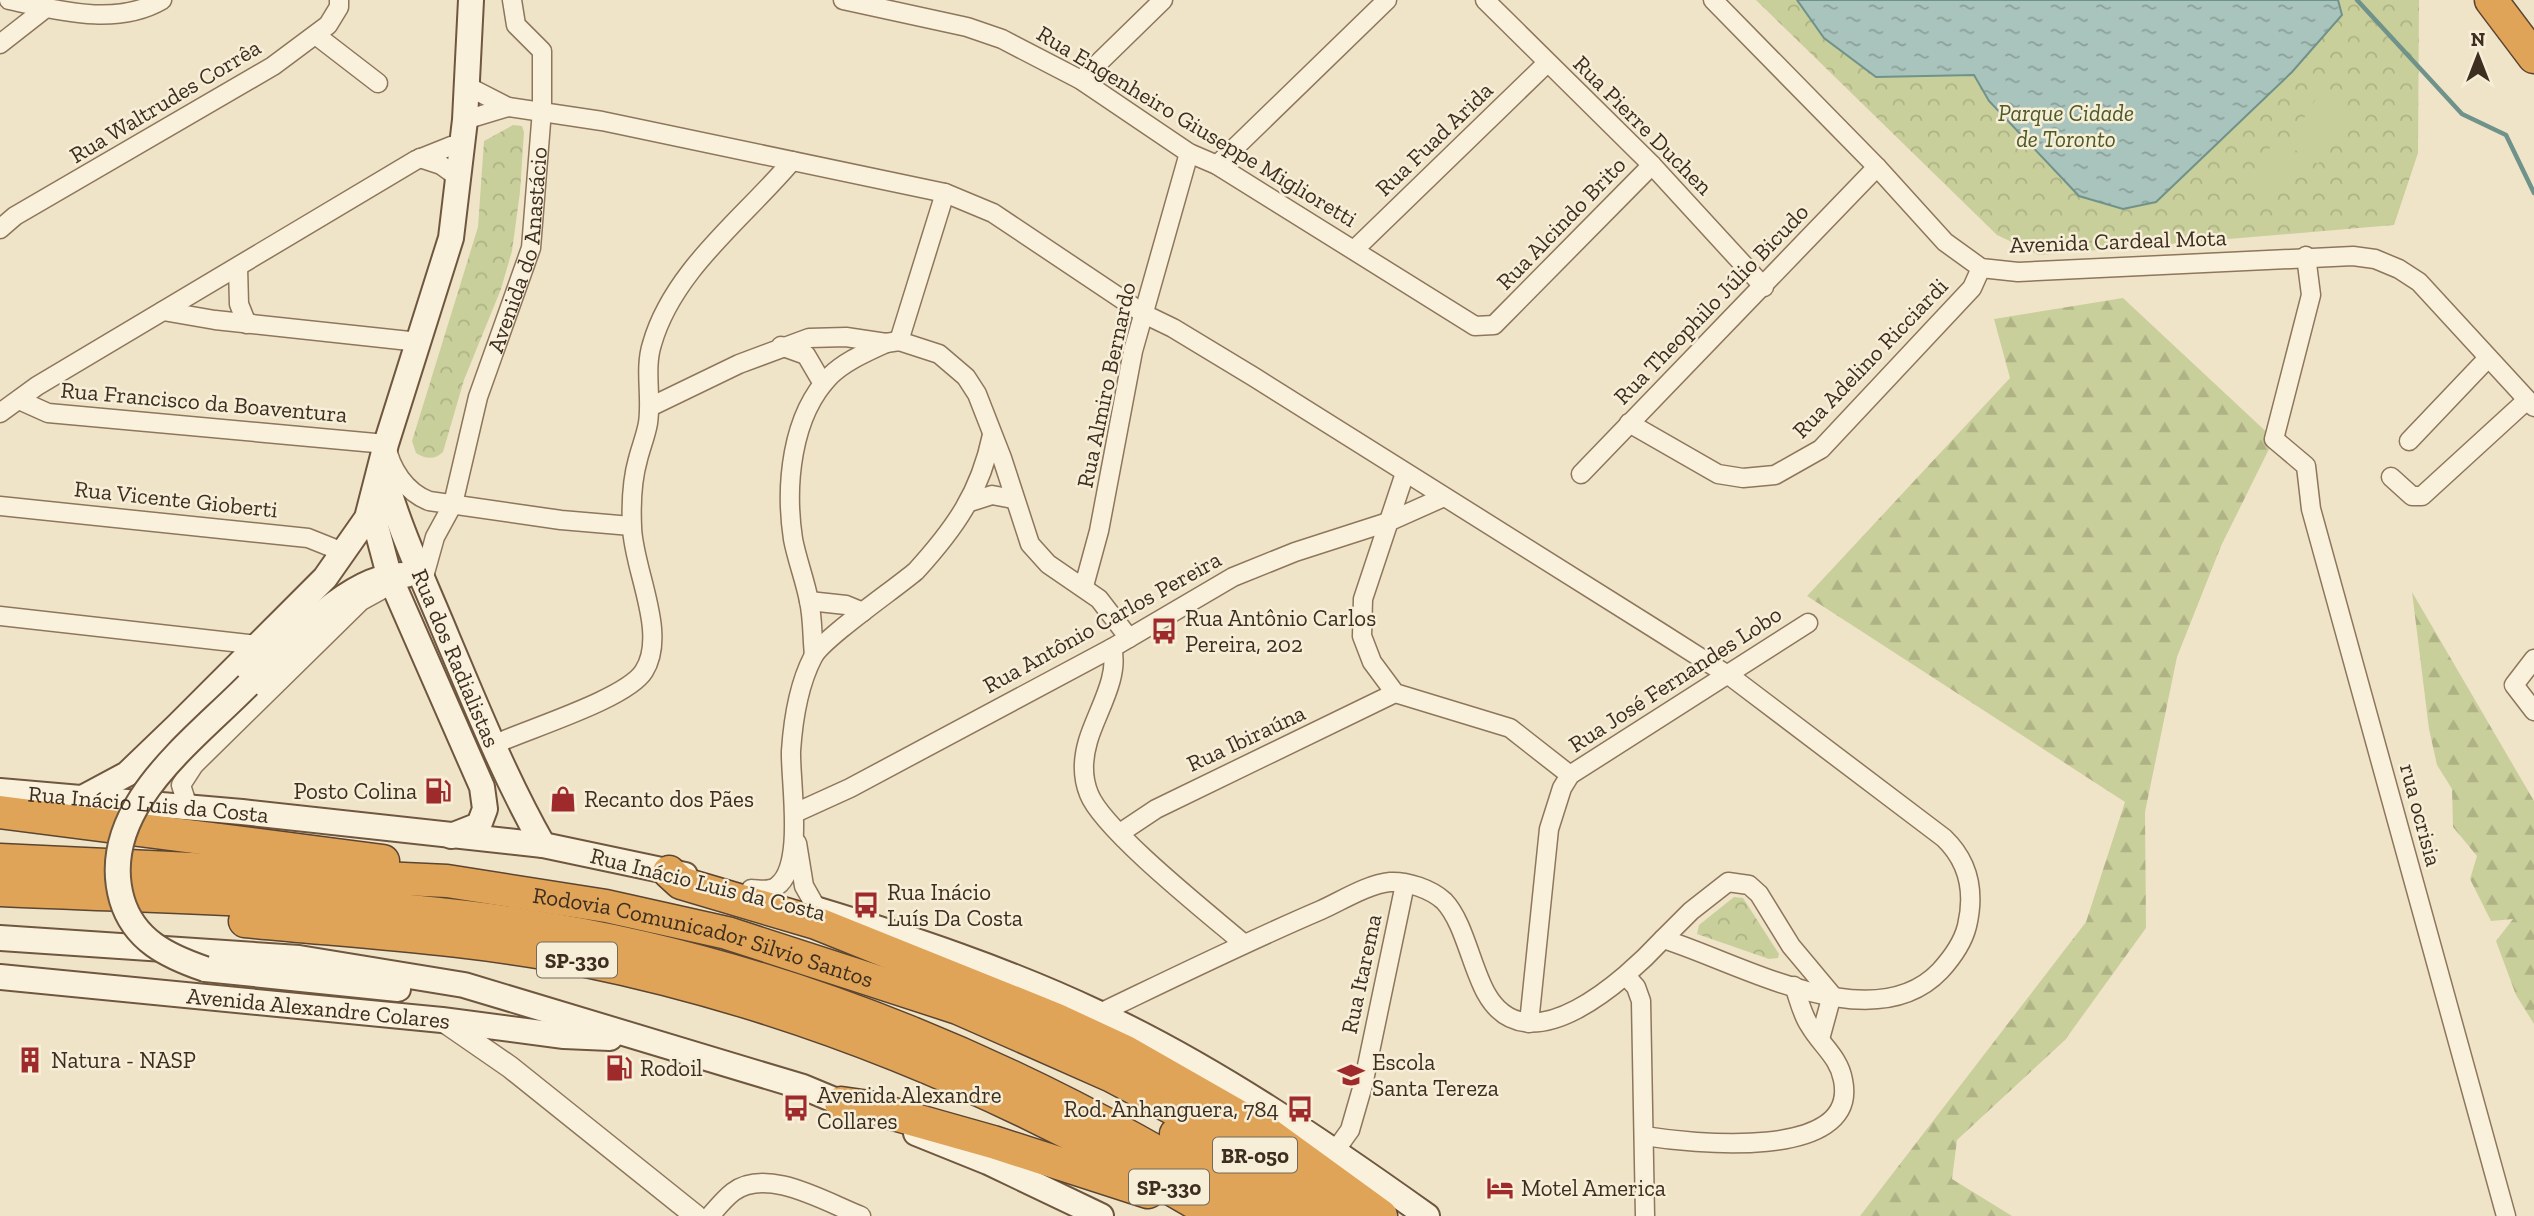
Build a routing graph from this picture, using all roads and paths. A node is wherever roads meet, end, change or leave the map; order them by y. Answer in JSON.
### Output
{"nodes":[{"id":1,"x":9,"y":0,"type":"edge"},
{"id":2,"x":162,"y":0,"type":"edge"},
{"id":3,"x":339,"y":0,"type":"edge"},
{"id":4,"x":471,"y":0,"type":"edge"},
{"id":5,"x":512,"y":0,"type":"edge"},
{"id":6,"x":844,"y":0,"type":"edge"},
{"id":7,"x":1163,"y":0,"type":"edge"},
{"id":8,"x":1387,"y":0,"type":"edge"},
{"id":9,"x":1485,"y":0,"type":"edge"},
{"id":10,"x":1713,"y":0,"type":"edge"},
{"id":11,"x":2491,"y":0,"type":"edge"},
{"id":12,"x":46,"y":8,"type":"junction"},
{"id":13,"x":317,"y":36,"type":"junction"},
{"id":14,"x":0,"y":44,"type":"edge"},
{"id":15,"x":2534,"y":57,"type":"edge"},
{"id":16,"x":1546,"y":64,"type":"junction"},
{"id":17,"x":1081,"y":80,"type":"junction"},
{"id":18,"x":378,"y":83,"type":"dead end"},
{"id":19,"x":467,"y":86,"type":"junction"},
{"id":20,"x":508,"y":107,"type":"junction"},
{"id":21,"x":542,"y":110,"type":"junction"},
{"id":22,"x":465,"y":120,"type":"junction"},
{"id":23,"x":462,"y":145,"type":"junction"},
{"id":24,"x":1189,"y":153,"type":"junction"},
{"id":25,"x":420,"y":158,"type":"junction"},
{"id":26,"x":792,"y":161,"type":"junction"},
{"id":27,"x":1217,"y":165,"type":"junction"},
{"id":28,"x":1652,"y":165,"type":"junction"},
{"id":29,"x":1877,"y":167,"type":"junction"},
{"id":30,"x":459,"y":178,"type":"junction"},
{"id":31,"x":945,"y":193,"type":"junction"},
{"id":32,"x":0,"y":229,"type":"edge"},
{"id":33,"x":1355,"y":249,"type":"junction"},
{"id":34,"x":2306,"y":256,"type":"junction"},
{"id":35,"x":238,"y":267,"type":"junction"},
{"id":36,"x":1981,"y":268,"type":"junction"},
{"id":37,"x":1764,"y":286,"type":"junction"},
{"id":38,"x":163,"y":311,"type":"junction"},
{"id":39,"x":1144,"y":314,"type":"junction"},
{"id":40,"x":1505,"y":315,"type":"joint"},
{"id":41,"x":247,"y":324,"type":"junction"},
{"id":42,"x":419,"y":342,"type":"junction"},
{"id":43,"x":892,"y":342,"type":"junction"},
{"id":44,"x":782,"y":346,"type":"junction"},
{"id":45,"x":2488,"y":358,"type":"junction"},
{"id":46,"x":823,"y":384,"type":"junction"},
{"id":47,"x":19,"y":400,"type":"junction"},
{"id":48,"x":2531,"y":404,"type":"edge"},
{"id":49,"x":650,"y":407,"type":"junction"},
{"id":50,"x":0,"y":413,"type":"edge"},
{"id":51,"x":1629,"y":423,"type":"junction"},
{"id":52,"x":992,"y":435,"type":"junction"},
{"id":53,"x":2409,"y":441,"type":"dead end"},
{"id":54,"x":384,"y":453,"type":"junction"},
{"id":55,"x":1405,"y":473,"type":"junction"},
{"id":56,"x":1581,"y":474,"type":"dead end"},
{"id":57,"x":2391,"y":477,"type":"dead end"},
{"id":58,"x":375,"y":490,"type":"junction"},
{"id":59,"x":1444,"y":497,"type":"junction"},
{"id":60,"x":1013,"y":499,"type":"junction"},
{"id":61,"x":971,"y":502,"type":"junction"},
{"id":62,"x":453,"y":504,"type":"junction"},
{"id":63,"x":0,"y":506,"type":"edge"},
{"id":64,"x":367,"y":518,"type":"junction"},
{"id":65,"x":1388,"y":522,"type":"junction"},
{"id":66,"x":631,"y":526,"type":"junction"},
{"id":67,"x":342,"y":557,"type":"junction"},
{"id":68,"x":423,"y":580,"type":"junction"},
{"id":69,"x":392,"y":581,"type":"junction"},
{"id":70,"x":1084,"y":586,"type":"junction"},
{"id":71,"x":809,"y":601,"type":"junction"},
{"id":72,"x":328,"y":609,"type":"junction"},
{"id":73,"x":863,"y":612,"type":"junction"},
{"id":74,"x":0,"y":616,"type":"edge"},
{"id":75,"x":1808,"y":623,"type":"dead end"},
{"id":76,"x":1129,"y":638,"type":"junction"},
{"id":77,"x":258,"y":645,"type":"junction"},
{"id":78,"x":1112,"y":648,"type":"junction"},
{"id":79,"x":814,"y":655,"type":"junction"},
{"id":80,"x":2534,"y":659,"type":"edge"},
{"id":81,"x":1725,"y":674,"type":"junction"},
{"id":82,"x":1395,"y":693,"type":"junction"},
{"id":83,"x":472,"y":695,"type":"junction"},
{"id":84,"x":443,"y":704,"type":"junction"},
{"id":85,"x":2534,"y":711,"type":"edge"},
{"id":86,"x":493,"y":745,"type":"junction"},
{"id":87,"x":1570,"y":775,"type":"junction"},
{"id":88,"x":0,"y":791,"type":"edge"},
{"id":89,"x":83,"y":797,"type":"junction"},
{"id":90,"x":188,"y":807,"type":"junction"},
{"id":91,"x":0,"y":812,"type":"edge"},
{"id":92,"x":795,"y":821,"type":"junction"},
{"id":93,"x":1120,"y":833,"type":"junction"},
{"id":94,"x":451,"y":836,"type":"junction"},
{"id":95,"x":543,"y":845,"type":"junction"},
{"id":96,"x":0,"y":860,"type":"edge"},
{"id":97,"x":669,"y":872,"type":"junction"},
{"id":98,"x":447,"y":881,"type":"junction"},
{"id":99,"x":1405,"y":884,"type":"junction"},
{"id":100,"x":751,"y":889,"type":"junction"},
{"id":101,"x":0,"y":891,"type":"edge"},
{"id":102,"x":817,"y":909,"type":"junction"},
{"id":103,"x":0,"y":938,"type":"edge"},
{"id":104,"x":1663,"y":939,"type":"junction"},
{"id":105,"x":1243,"y":943,"type":"junction"},
{"id":106,"x":1796,"y":952,"type":"junction"},
{"id":107,"x":837,"y":967,"type":"junction"},
{"id":108,"x":1626,"y":976,"type":"junction"},
{"id":109,"x":0,"y":977,"type":"edge"},
{"id":110,"x":1789,"y":985,"type":"junction"},
{"id":111,"x":1832,"y":995,"type":"junction"},
{"id":112,"x":1100,"y":1013,"type":"junction"},
{"id":113,"x":571,"y":1017,"type":"junction"},
{"id":114,"x":442,"y":1020,"type":"junction"},
{"id":115,"x":1529,"y":1023,"type":"junction"},
{"id":116,"x":509,"y":1027,"type":"junction"},
{"id":117,"x":639,"y":1039,"type":"junction"},
{"id":118,"x":1820,"y":1039,"type":"junction"},
{"id":119,"x":510,"y":1067,"type":"junction"},
{"id":120,"x":841,"y":1103,"type":"junction"},
{"id":121,"x":1644,"y":1136,"type":"junction"},
{"id":122,"x":1335,"y":1151,"type":"junction"},
{"id":123,"x":696,"y":1216,"type":"edge"},
{"id":124,"x":710,"y":1216,"type":"edge"},
{"id":125,"x":861,"y":1216,"type":"edge"},
{"id":126,"x":1101,"y":1216,"type":"edge"},
{"id":127,"x":1196,"y":1216,"type":"edge"},
{"id":128,"x":1217,"y":1216,"type":"edge"},
{"id":129,"x":1263,"y":1216,"type":"edge"},
{"id":130,"x":1309,"y":1216,"type":"edge"},
{"id":131,"x":1353,"y":1216,"type":"edge"},
{"id":132,"x":1381,"y":1216,"type":"edge"},
{"id":133,"x":1427,"y":1216,"type":"edge"},
{"id":134,"x":1645,"y":1216,"type":"edge"},
{"id":135,"x":2506,"y":1216,"type":"edge"}],
"edges":[{"from":1,"to":12,"type":"street"},
{"from":2,"to":12,"type":"street"},
{"from":3,"to":13,"type":"street","name":"Rua Waltrudes Corrêa"},
{"from":4,"to":19,"type":"main road"},
{"from":5,"to":21,"type":"street","name":"Avenida do Anastácio"},
{"from":6,"to":17,"type":"street","name":"Rua Engenheiro Giuseppe Miglioretti"},
{"from":7,"to":17,"type":"street"},
{"from":8,"to":27,"type":"street"},
{"from":9,"to":16,"type":"street","name":"Rua Pierre Duchen"},
{"from":10,"to":29,"type":"street","name":"Avenida Cardeal Mota"},
{"from":11,"to":15,"type":"highway"},
{"from":12,"to":14,"type":"street"},
{"from":13,"to":18,"type":"street"},
{"from":13,"to":32,"type":"street","name":"Rua Waltrudes Corrêa"},
{"from":16,"to":28,"type":"street","name":"Rua Pierre Duchen"},
{"from":16,"to":33,"type":"street","name":"Rua Fuad Arida"},
{"from":17,"to":24,"type":"street","name":"Rua Engenheiro Giuseppe Miglioretti"},
{"from":19,"to":20,"type":"street"},
{"from":19,"to":22,"type":"main road"},
{"from":20,"to":21,"type":"street"},
{"from":20,"to":22,"type":"street"},
{"from":21,"to":26,"type":"street"},
{"from":21,"to":62,"type":"street","name":"Avenida do Anastácio"},
{"from":22,"to":23,"type":"main road"},
{"from":23,"to":25,"type":"street"},
{"from":23,"to":30,"type":"main road"},
{"from":24,"to":27,"type":"street","name":"Rua Engenheiro Giuseppe Miglioretti"},
{"from":24,"to":39,"type":"street","name":"Rua Almiro Bernardo"},
{"from":25,"to":30,"type":"street"},
{"from":25,"to":35,"type":"street"},
{"from":26,"to":31,"type":"street"},
{"from":26,"to":49,"type":"street"},
{"from":27,"to":33,"type":"street","name":"Rua Engenheiro Giuseppe Miglioretti"},
{"from":28,"to":37,"type":"street","name":"Rua Pierre Duchen"},
{"from":28,"to":40,"type":"street","name":"Rua Alcindo Brito"},
{"from":29,"to":36,"type":"street","name":"Avenida Cardeal Mota"},
{"from":29,"to":37,"type":"street","name":"Rua Theophilo Júlio Bicudo"},
{"from":30,"to":42,"type":"main road"},
{"from":31,"to":39,"type":"street"},
{"from":31,"to":43,"type":"street"},
{"from":33,"to":40,"type":"street","name":"Rua Engenheiro Giuseppe Miglioretti"},
{"from":34,"to":36,"type":"street","name":"Avenida Cardeal Mota"},
{"from":34,"to":45,"type":"street","name":"Avenida Cardeal Mota"},
{"from":34,"to":135,"type":"street","name":"rua ocrisia"},
{"from":35,"to":38,"type":"street"},
{"from":35,"to":41,"type":"street"},
{"from":36,"to":51,"type":"street","name":"Rua Adelino Ricciardi"},
{"from":37,"to":51,"type":"street","name":"Rua Theophilo Júlio Bicudo"},
{"from":38,"to":41,"type":"street"},
{"from":38,"to":47,"type":"street"},
{"from":39,"to":55,"type":"street"},
{"from":39,"to":70,"type":"street","name":"Rua Almiro Bernardo"},
{"from":41,"to":42,"type":"street"},
{"from":42,"to":54,"type":"main road"},
{"from":43,"to":44,"type":"street"},
{"from":43,"to":46,"type":"street"},
{"from":43,"to":52,"type":"street"},
{"from":44,"to":46,"type":"street"},
{"from":44,"to":49,"type":"street"},
{"from":45,"to":48,"type":"street","name":"Avenida Cardeal Mota"},
{"from":45,"to":53,"type":"street"},
{"from":46,"to":71,"type":"street"},
{"from":47,"to":50,"type":"street"},
{"from":47,"to":54,"type":"street","name":"Rua Francisco da Boaventura"},
{"from":48,"to":57,"type":"street"},
{"from":49,"to":66,"type":"street"},
{"from":51,"to":56,"type":"street","name":"Rua Theophilo Júlio Bicudo"},
{"from":52,"to":60,"type":"street"},
{"from":52,"to":61,"type":"street"},
{"from":54,"to":58,"type":"main road"},
{"from":54,"to":62,"type":"street"},
{"from":54,"to":68,"type":"main road","name":"Rua dos Radialistas"},
{"from":55,"to":59,"type":"street"},
{"from":55,"to":65,"type":"street"},
{"from":58,"to":64,"type":"main road"},
{"from":58,"to":69,"type":"main road","name":"Rua dos Radialistas"},
{"from":59,"to":65,"type":"street","name":"Rua Antônio Carlos Pereira"},
{"from":59,"to":81,"type":"street"},
{"from":60,"to":61,"type":"street"},
{"from":60,"to":70,"type":"street"},
{"from":61,"to":73,"type":"street"},
{"from":62,"to":66,"type":"street"},
{"from":62,"to":68,"type":"street","name":"Avenida do Anastácio"},
{"from":63,"to":67,"type":"street","name":"Rua Vicente Gioberti"},
{"from":64,"to":67,"type":"main road"},
{"from":64,"to":72,"type":"main road"},
{"from":65,"to":76,"type":"street","name":"Rua Antônio Carlos Pereira"},
{"from":65,"to":82,"type":"street"},
{"from":66,"to":86,"type":"street"},
{"from":67,"to":77,"type":"main road"},
{"from":68,"to":69,"type":"main road"},
{"from":68,"to":83,"type":"main road","name":"Rua dos Radialistas"},
{"from":69,"to":72,"type":"main road"},
{"from":69,"to":84,"type":"main road","name":"Rua dos Radialistas"},
{"from":69,"to":90,"type":"street"},
{"from":70,"to":76,"type":"street"},
{"from":71,"to":73,"type":"street"},
{"from":71,"to":79,"type":"street"},
{"from":72,"to":113,"type":"main road","bridge":true},
{"from":73,"to":79,"type":"street"},
{"from":74,"to":77,"type":"street"},
{"from":75,"to":81,"type":"street","name":"Rua José Fernandes Lobo"},
{"from":76,"to":78,"type":"street","name":"Rua Antônio Carlos Pereira"},
{"from":77,"to":89,"type":"main road"},
{"from":78,"to":92,"type":"street","name":"Rua Antônio Carlos Pereira"},
{"from":78,"to":93,"type":"street"},
{"from":79,"to":92,"type":"street"},
{"from":80,"to":85,"type":"street"},
{"from":81,"to":87,"type":"street","name":"Rua José Fernandes Lobo"},
{"from":81,"to":111,"type":"street"},
{"from":82,"to":87,"type":"street"},
{"from":82,"to":93,"type":"street","name":"Rua Ibiraúna"},
{"from":83,"to":84,"type":"main road"},
{"from":83,"to":86,"type":"main road","name":"Rua dos Radialistas"},
{"from":84,"to":94,"type":"main road","name":"Rua dos Radialistas"},
{"from":86,"to":95,"type":"main road","name":"Rua dos Radialistas"},
{"from":87,"to":115,"type":"street","name":"Rua José Fernandes Lobo"},
{"from":88,"to":89,"type":"main road","name":"Rua Inácio Luis da Costa"},
{"from":89,"to":90,"type":"main road","name":"Rua Inácio Luis da Costa"},
{"from":90,"to":94,"type":"main road","name":"Rua Inácio Luis da Costa"},
{"from":91,"to":98,"type":"highway"},
{"from":92,"to":100,"type":"street"},
{"from":92,"to":102,"type":"street"},
{"from":93,"to":105,"type":"street"},
{"from":94,"to":95,"type":"main road","name":"Rua Inácio Luis da Costa"},
{"from":95,"to":97,"type":"main road","name":"Rua Inácio Luis da Costa"},
{"from":96,"to":98,"type":"highway","name":"Rodovia Comunicador Silvio Santos","number":"SP-330"},
{"from":97,"to":100,"type":"main road","name":"Rua Inácio Luis da Costa"},
{"from":97,"to":132,"type":"highway"},
{"from":98,"to":107,"type":"highway","name":"Rodovia Comunicador Silvio Santos","number":"SP-330"},
{"from":99,"to":105,"type":"street"},
{"from":99,"to":115,"type":"street"},
{"from":99,"to":122,"type":"street","name":"Rua Itarema"},
{"from":100,"to":102,"type":"main road","name":"Rua Inácio Luis da Costa"},
{"from":101,"to":128,"type":"highway","number":"SP-330"},
{"from":101,"to":129,"type":"highway"},
{"from":102,"to":112,"type":"main road","name":"Rua Inácio Luis da Costa"},
{"from":103,"to":113,"type":"main road"},
{"from":104,"to":106,"type":"street"},
{"from":104,"to":108,"type":"street"},
{"from":104,"to":110,"type":"street"},
{"from":105,"to":112,"type":"street"},
{"from":106,"to":110,"type":"street"},
{"from":106,"to":111,"type":"street"},
{"from":107,"to":130,"type":"highway"},
{"from":107,"to":131,"type":"highway","name":"Rodovia Comunicador Silvio Santos","number":"BR-050"},
{"from":108,"to":115,"type":"street"},
{"from":108,"to":121,"type":"street"},
{"from":109,"to":114,"type":"main road","name":"Avenida Alexandre Colares"},
{"from":110,"to":111,"type":"street"},
{"from":110,"to":118,"type":"street"},
{"from":111,"to":118,"type":"street"},
{"from":112,"to":122,"type":"main road","name":"Rua Inácio Luis da Costa"},
{"from":113,"to":117,"type":"main road"},
{"from":114,"to":116,"type":"main road","name":"Avenida Alexandre Colares"},
{"from":114,"to":119,"type":"street"},
{"from":116,"to":117,"type":"main road","name":"Avenida Alexandre Colares"},
{"from":116,"to":119,"type":"street"},
{"from":117,"to":120,"type":"main road"},
{"from":118,"to":121,"type":"street"},
{"from":119,"to":123,"type":"street"},
{"from":120,"to":126,"type":"main road"},
{"from":120,"to":127,"type":"highway"},
{"from":121,"to":134,"type":"street"},
{"from":122,"to":133,"type":"main road","name":"Rua Inácio Luis da Costa"},
{"from":124,"to":125,"type":"street"}]}
